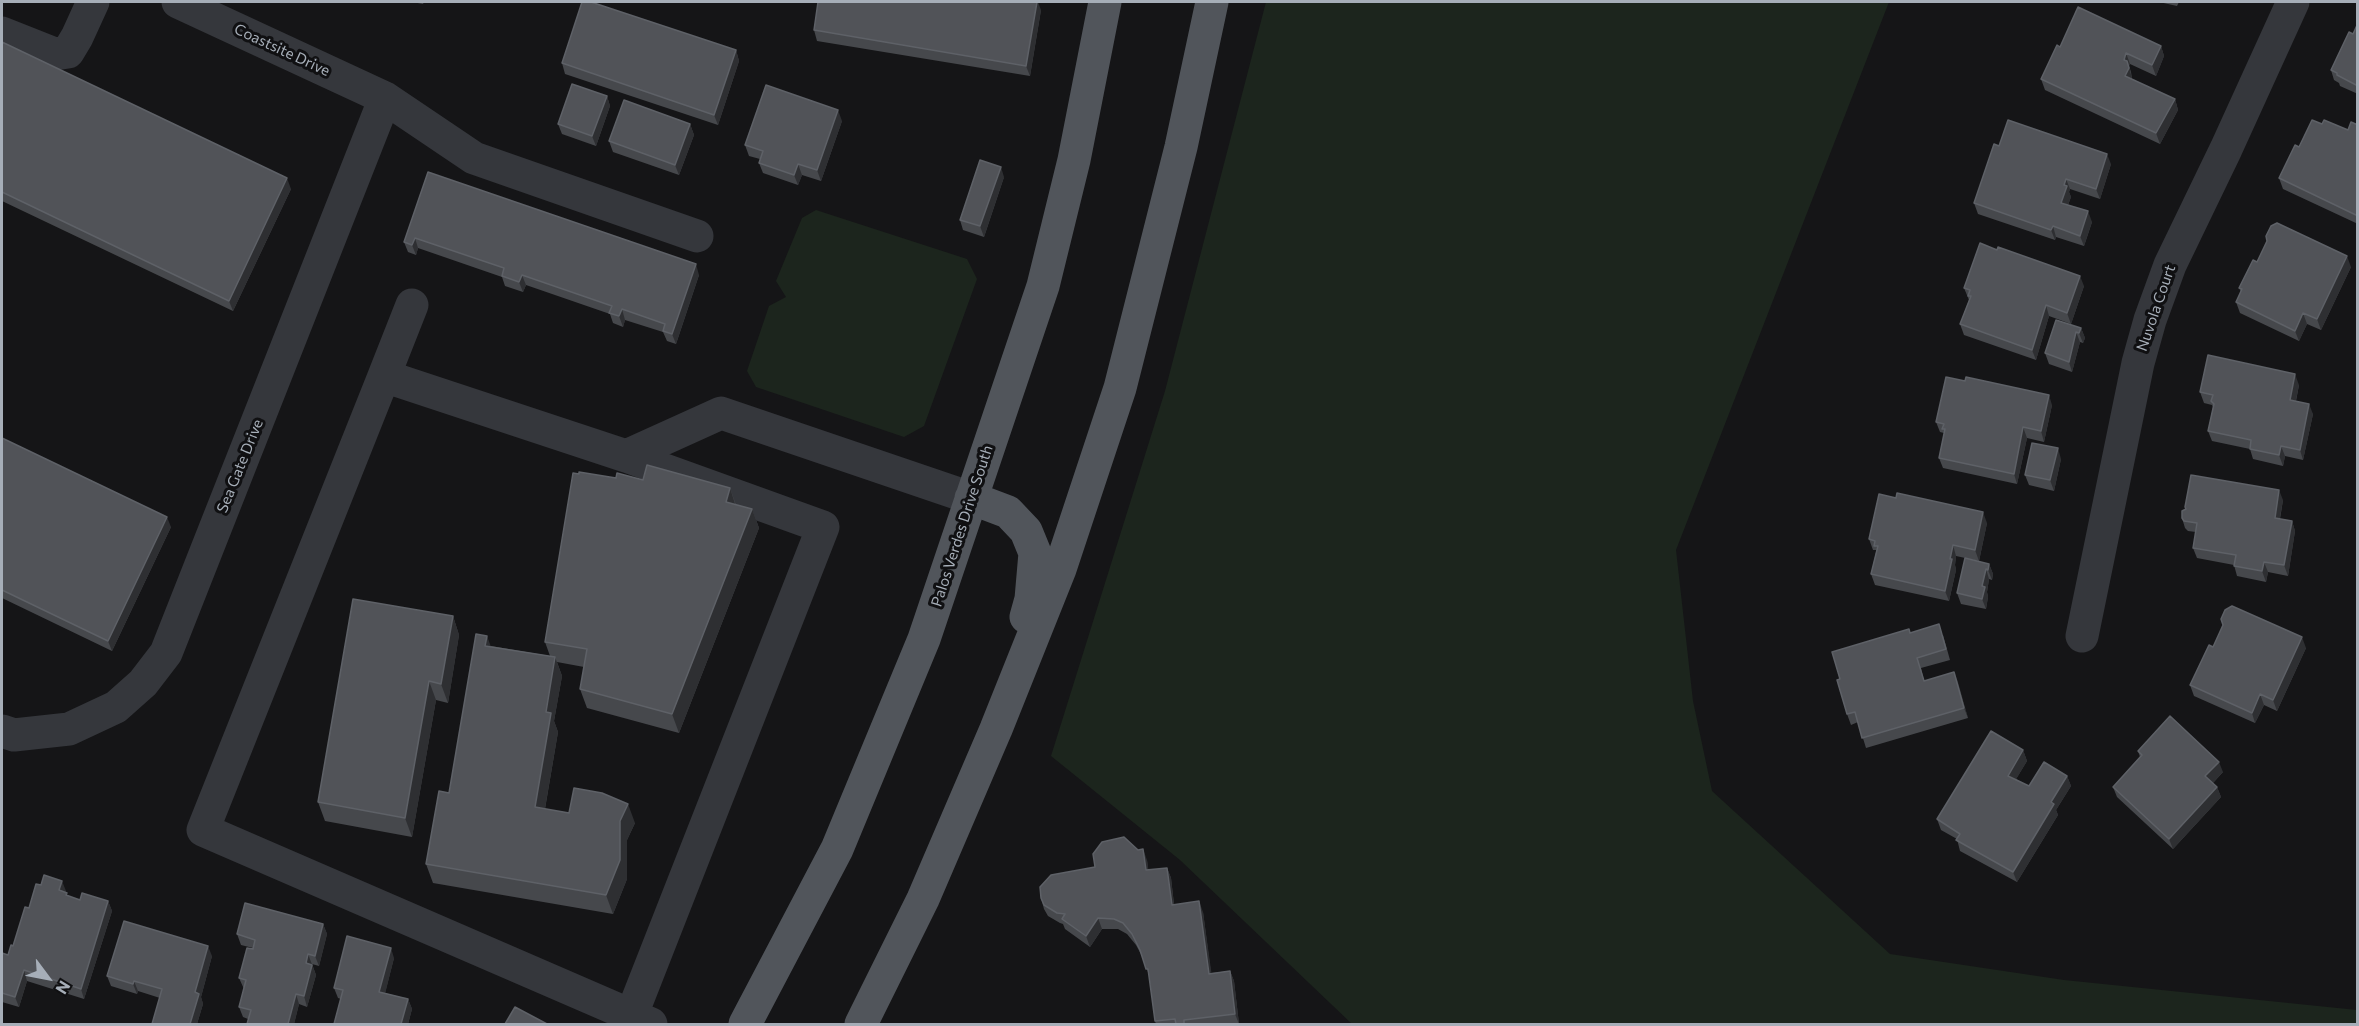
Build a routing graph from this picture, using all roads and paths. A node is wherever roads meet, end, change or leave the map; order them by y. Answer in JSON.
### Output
{"nodes":[{"id":1,"x":93,"y":2,"type":"edge"},
{"id":2,"x":178,"y":2,"type":"edge"},
{"id":3,"x":1105,"y":2,"type":"edge"},
{"id":4,"x":1212,"y":2,"type":"edge"},
{"id":5,"x":2293,"y":2,"type":"edge"},
{"id":6,"x":2,"y":33,"type":"edge"},
{"id":7,"x":385,"y":98,"type":"junction"},
{"id":8,"x":697,"y":236,"type":"dead end"},
{"id":9,"x":412,"y":305,"type":"dead end"},
{"id":10,"x":384,"y":376,"type":"junction"},
{"id":11,"x":626,"y":456,"type":"junction"},
{"id":12,"x":971,"y":498,"type":"junction"},
{"id":13,"x":2082,"y":636,"type":"dead end"},
{"id":14,"x":2,"y":731,"type":"edge"},
{"id":15,"x":976,"y":776,"type":"junction"},
{"id":16,"x":637,"y":1022,"type":"edge"},
{"id":17,"x":745,"y":1024,"type":"edge"},
{"id":18,"x":861,"y":1024,"type":"edge"}],
"edges":[{"from":1,"to":6,"type":"street"},
{"from":2,"to":7,"type":"street","name":"Coastsite Drive"},
{"from":3,"to":12,"type":"main road","name":"Palos Verdes Drive South"},
{"from":4,"to":15,"type":"main road"},
{"from":5,"to":13,"type":"street","name":"Nuvola Court"},
{"from":7,"to":8,"type":"street","name":"Coastsite Drive"},
{"from":7,"to":14,"type":"street","name":"Sea Gate Drive"},
{"from":9,"to":10,"type":"street"},
{"from":10,"to":11,"type":"street"},
{"from":10,"to":16,"type":"street"},
{"from":11,"to":12,"type":"street"},
{"from":11,"to":16,"type":"street"},
{"from":12,"to":15,"type":"main road"},
{"from":12,"to":17,"type":"main road","name":"Palos Verdes Drive South"},
{"from":15,"to":18,"type":"main road"}]}
